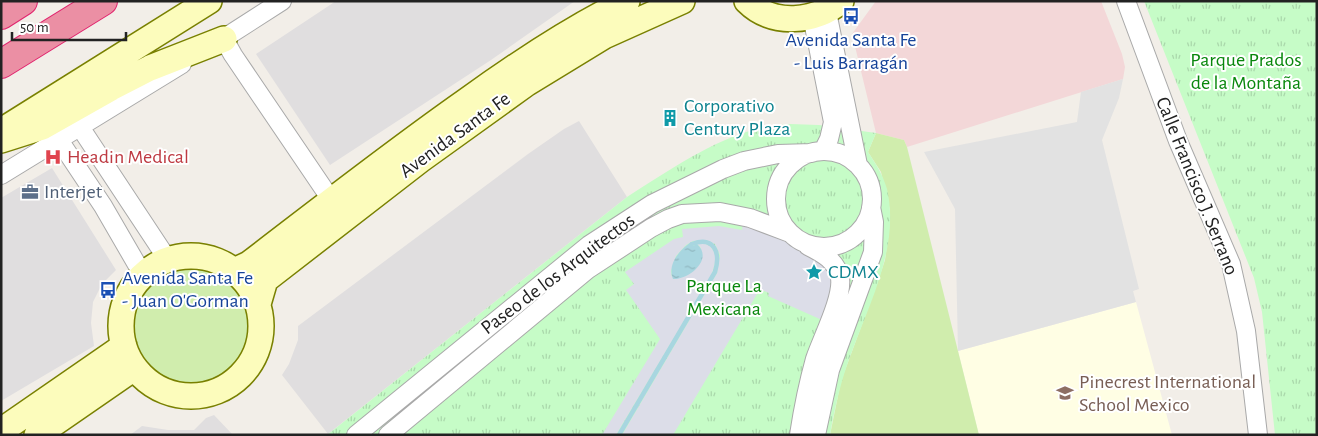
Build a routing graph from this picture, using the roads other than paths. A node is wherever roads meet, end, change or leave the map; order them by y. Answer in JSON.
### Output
{"nodes":[{"id":1,"x":23,"y":1,"type":"edge"},
{"id":2,"x":103,"y":1,"type":"edge"},
{"id":3,"x":209,"y":1,"type":"edge"},
{"id":4,"x":282,"y":1,"type":"edge"},
{"id":5,"x":626,"y":1,"type":"edge"},
{"id":6,"x":682,"y":1,"type":"edge"},
{"id":7,"x":747,"y":1,"type":"edge"},
{"id":8,"x":1126,"y":1,"type":"edge"},
{"id":9,"x":599,"y":7,"type":"edge"},
{"id":10,"x":827,"y":10,"type":"edge"},
{"id":11,"x":1,"y":14,"type":"edge"},
{"id":12,"x":224,"y":38,"type":"junction"},
{"id":13,"x":1,"y":64,"type":"edge"},
{"id":14,"x":80,"y":127,"type":"junction"},
{"id":15,"x":1,"y":131,"type":"edge"},
{"id":16,"x":1,"y":140,"type":"edge"},
{"id":17,"x":59,"y":140,"type":"junction"},
{"id":18,"x":818,"y":152,"type":"junction"},
{"id":19,"x":858,"y":165,"type":"junction"},
{"id":20,"x":1,"y":175,"type":"edge"},
{"id":21,"x":332,"y":201,"type":"junction"},
{"id":22,"x":871,"y":206,"type":"junction"},
{"id":23,"x":796,"y":238,"type":"junction"},
{"id":24,"x":168,"y":260,"type":"junction"},
{"id":25,"x":234,"y":270,"type":"junction"},
{"id":26,"x":143,"y":275,"type":"junction"},
{"id":27,"x":258,"y":304,"type":"junction"},
{"id":28,"x":129,"y":357,"type":"junction"},
{"id":29,"x":401,"y":398,"type":"junction"},
{"id":30,"x":413,"y":413,"type":"junction"},
{"id":31,"x":1,"y":431,"type":"edge"},
{"id":32,"x":37,"y":435,"type":"edge"},
{"id":33,"x":356,"y":435,"type":"edge"},
{"id":34,"x":388,"y":435,"type":"edge"},
{"id":35,"x":799,"y":435,"type":"edge"},
{"id":36,"x":816,"y":435,"type":"edge"},
{"id":37,"x":1258,"y":435,"type":"edge"}],
"edges":[{"from":1,"to":11,"type":"highway"},
{"from":2,"to":13,"type":"highway"},
{"from":3,"to":15,"type":"street"},
{"from":4,"to":12,"type":"street"},
{"from":5,"to":9,"type":"street","name":"Avenida Santa Fe"},
{"from":6,"to":27,"type":"street","name":"Avenida Santa Fe"},
{"from":7,"to":10,"type":"street"},
{"from":8,"to":37,"type":"street","name":"Calle Francisco J. Serrano"},
{"from":9,"to":21,"type":"street","name":"Avenida Santa Fe"},
{"from":10,"to":18,"type":"street"},
{"from":10,"to":19,"type":"street"},
{"from":12,"to":14,"type":"street"},
{"from":12,"to":16,"type":"street"},
{"from":12,"to":21,"type":"street"},
{"from":14,"to":17,"type":"street"},
{"from":14,"to":24,"type":"street"},
{"from":17,"to":20,"type":"street"},
{"from":17,"to":26,"type":"street"},
{"from":18,"to":19,"type":"street"},
{"from":18,"to":23,"type":"street"},
{"from":18,"to":29,"type":"street","name":"Paseo de los Arquitectos"},
{"from":19,"to":22,"type":"street"},
{"from":21,"to":25,"type":"street","name":"Avenida Santa Fe"},
{"from":22,"to":23,"type":"street"},
{"from":22,"to":36,"type":"street"},
{"from":23,"to":30,"type":"street","name":"Paseo de los Arquitectos"},
{"from":23,"to":35,"type":"street"},
{"from":24,"to":25,"type":"street"},
{"from":24,"to":26,"type":"street"},
{"from":25,"to":27,"type":"street"},
{"from":26,"to":28,"type":"street"},
{"from":27,"to":28,"type":"street"},
{"from":28,"to":31,"type":"street"},
{"from":28,"to":32,"type":"street"},
{"from":29,"to":30,"type":"street"},
{"from":29,"to":33,"type":"street","name":"Paseo de los Arquitectos"},
{"from":30,"to":34,"type":"street","name":"Paseo de los Arquitectos"}]}
